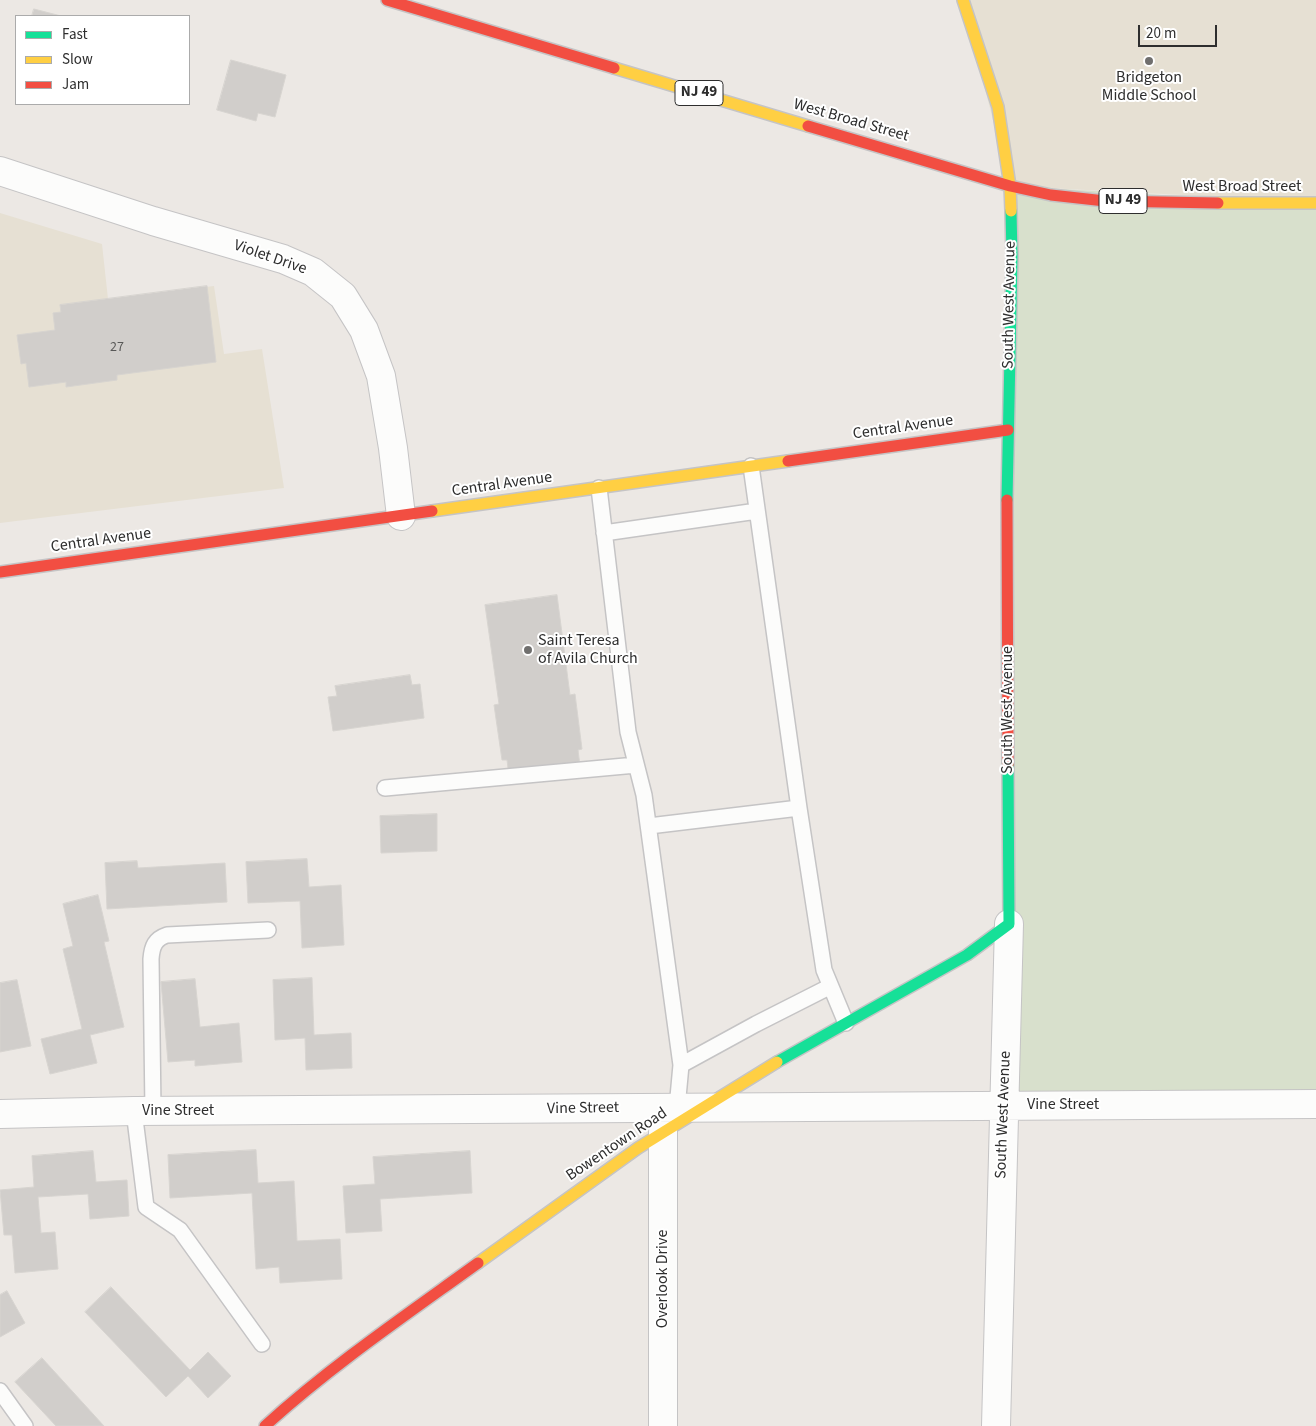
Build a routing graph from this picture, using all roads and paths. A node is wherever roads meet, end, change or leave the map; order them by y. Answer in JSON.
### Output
{"nodes":[{"id":1,"x":387,"y":0,"type":"edge"},
{"id":2,"x":963,"y":0,"type":"edge"},
{"id":3,"x":0,"y":171,"type":"edge"},
{"id":4,"x":1010,"y":186,"type":"junction"},
{"id":5,"x":1316,"y":203,"type":"edge"},
{"id":6,"x":1008,"y":430,"type":"junction"},
{"id":7,"x":751,"y":466,"type":"junction"},
{"id":8,"x":599,"y":488,"type":"junction"},
{"id":9,"x":757,"y":511,"type":"junction"},
{"id":10,"x":401,"y":516,"type":"junction"},
{"id":11,"x":604,"y":533,"type":"junction"},
{"id":12,"x":0,"y":572,"type":"edge"},
{"id":13,"x":636,"y":765,"type":"junction"},
{"id":14,"x":385,"y":788,"type":"dead end"},
{"id":15,"x":799,"y":808,"type":"junction"},
{"id":16,"x":649,"y":826,"type":"junction"},
{"id":17,"x":1010,"y":924,"type":"junction"},
{"id":18,"x":268,"y":930,"type":"dead end"},
{"id":19,"x":829,"y":987,"type":"junction"},
{"id":20,"x":846,"y":1023,"type":"junction"},
{"id":21,"x":681,"y":1065,"type":"junction"},
{"id":22,"x":1316,"y":1104,"type":"edge"},
{"id":23,"x":1004,"y":1105,"type":"junction"},
{"id":24,"x":690,"y":1108,"type":"junction"},
{"id":25,"x":144,"y":1111,"type":"junction"},
{"id":26,"x":0,"y":1114,"type":"edge"},
{"id":27,"x":663,"y":1132,"type":"junction"},
{"id":28,"x":262,"y":1344,"type":"dead end"},
{"id":29,"x":0,"y":1391,"type":"edge"},
{"id":30,"x":25,"y":1426,"type":"edge"},
{"id":31,"x":265,"y":1426,"type":"edge"},
{"id":32,"x":663,"y":1426,"type":"edge"},
{"id":33,"x":996,"y":1426,"type":"edge"}],
"edges":[{"from":1,"to":4,"type":"main road","name":"West Broad Street","number":"NJ 49"},
{"from":2,"to":4,"type":"main road","name":"South West Avenue"},
{"from":3,"to":10,"type":"street","name":"Violet Drive"},
{"from":4,"to":5,"type":"main road","name":"West Broad Street","number":"NJ 49"},
{"from":4,"to":6,"type":"main road","name":"South West Avenue"},
{"from":6,"to":7,"type":"main road","name":"Central Avenue"},
{"from":6,"to":17,"type":"main road","name":"South West Avenue"},
{"from":7,"to":8,"type":"main road","name":"Central Avenue"},
{"from":7,"to":9,"type":"lane"},
{"from":8,"to":10,"type":"main road","name":"Central Avenue"},
{"from":8,"to":11,"type":"lane"},
{"from":9,"to":11,"type":"lane"},
{"from":9,"to":15,"type":"lane"},
{"from":10,"to":12,"type":"main road","name":"Central Avenue"},
{"from":11,"to":13,"type":"lane"},
{"from":13,"to":14,"type":"lane"},
{"from":13,"to":16,"type":"lane"},
{"from":15,"to":16,"type":"lane"},
{"from":15,"to":19,"type":"lane"},
{"from":16,"to":21,"type":"lane"},
{"from":17,"to":20,"type":"main road","name":"Bowentown Road"},
{"from":17,"to":23,"type":"street","name":"South West Avenue"},
{"from":18,"to":25,"type":"lane"},
{"from":19,"to":20,"type":"lane"},
{"from":19,"to":21,"type":"lane"},
{"from":20,"to":24,"type":"main road","name":"Bowentown Road"},
{"from":21,"to":24,"type":"lane"},
{"from":22,"to":23,"type":"street","name":"Vine Street"},
{"from":23,"to":24,"type":"street","name":"Vine Street"},
{"from":23,"to":33,"type":"street","name":"South West Avenue"},
{"from":24,"to":25,"type":"street","name":"Vine Street"},
{"from":24,"to":27,"type":"main road","name":"Bowentown Road"},
{"from":25,"to":26,"type":"street","name":"Vine Street"},
{"from":25,"to":28,"type":"lane"},
{"from":27,"to":31,"type":"main road","name":"Bowentown Road"},
{"from":27,"to":32,"type":"street","name":"Overlook Drive"},
{"from":29,"to":30,"type":"lane"}]}
